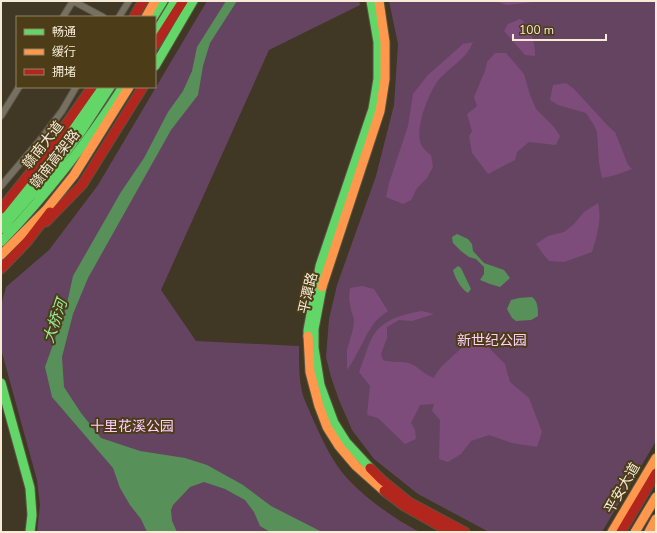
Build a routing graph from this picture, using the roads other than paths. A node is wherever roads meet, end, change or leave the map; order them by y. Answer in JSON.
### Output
{"nodes":[{"id":1,"x":73,"y":1,"type":"edge"},
{"id":2,"x":129,"y":1,"type":"edge"},
{"id":3,"x":143,"y":1,"type":"edge"},
{"id":4,"x":155,"y":1,"type":"edge"},
{"id":5,"x":163,"y":1,"type":"edge"},
{"id":6,"x":175,"y":1,"type":"edge"},
{"id":7,"x":183,"y":1,"type":"edge"},
{"id":8,"x":192,"y":1,"type":"edge"},
{"id":9,"x":371,"y":1,"type":"edge"},
{"id":10,"x":379,"y":1,"type":"edge"},
{"id":11,"x":64,"y":16,"type":"edge"},
{"id":12,"x":101,"y":16,"type":"edge"},
{"id":13,"x":120,"y":16,"type":"edge"},
{"id":14,"x":135,"y":16,"type":"edge"},
{"id":15,"x":147,"y":16,"type":"edge"},
{"id":16,"x":154,"y":16,"type":"edge"},
{"id":17,"x":156,"y":32,"type":"edge"},
{"id":18,"x":156,"y":43,"type":"edge"},
{"id":19,"x":156,"y":64,"type":"edge"},
{"id":20,"x":18,"y":88,"type":"edge"},
{"id":21,"x":75,"y":88,"type":"edge"},
{"id":22,"x":91,"y":88,"type":"edge"},
{"id":23,"x":102,"y":88,"type":"edge"},
{"id":24,"x":109,"y":88,"type":"edge"},
{"id":25,"x":122,"y":88,"type":"edge"},
{"id":26,"x":128,"y":88,"type":"edge"},
{"id":27,"x":142,"y":88,"type":"edge"},
{"id":28,"x":1,"y":116,"type":"edge"},
{"id":29,"x":52,"y":159,"type":"junction"},
{"id":30,"x":74,"y":175,"type":"junction"},
{"id":31,"x":1,"y":186,"type":"edge"},
{"id":32,"x":1,"y":210,"type":"edge"},
{"id":33,"x":1,"y":217,"type":"edge"},
{"id":34,"x":1,"y":229,"type":"edge"},
{"id":35,"x":40,"y":229,"type":"junction"},
{"id":36,"x":1,"y":242,"type":"edge"},
{"id":37,"x":1,"y":255,"type":"edge"},
{"id":38,"x":1,"y":264,"type":"edge"},
{"id":39,"x":1,"y":269,"type":"edge"},
{"id":40,"x":1,"y":383,"type":"edge"},
{"id":41,"x":656,"y":458,"type":"edge"},
{"id":42,"x":656,"y":473,"type":"edge"},
{"id":43,"x":656,"y":497,"type":"edge"},
{"id":44,"x":656,"y":520,"type":"edge"},
{"id":45,"x":30,"y":532,"type":"edge"},
{"id":46,"x":450,"y":532,"type":"edge"},
{"id":47,"x":465,"y":532,"type":"edge"},
{"id":48,"x":612,"y":532,"type":"edge"},
{"id":49,"x":621,"y":532,"type":"edge"},
{"id":50,"x":635,"y":532,"type":"edge"},
{"id":51,"x":648,"y":532,"type":"edge"}],
"edges":[{"from":1,"to":11,"type":"street"},
{"from":1,"to":12,"type":"street"},
{"from":2,"to":13,"type":"street"},
{"from":3,"to":14,"type":"main road"},
{"from":4,"to":15,"type":"main road"},
{"from":5,"to":16,"type":"main road"},
{"from":6,"to":17,"type":"main road"},
{"from":7,"to":18,"type":"main road"},
{"from":8,"to":19,"type":"main road"},
{"from":9,"to":46,"type":"main road","name":"平潭路"},
{"from":10,"to":47,"type":"main road","name":"平潭路"},
{"from":20,"to":28,"type":"street"},
{"from":21,"to":31,"type":"street"},
{"from":22,"to":32,"type":"main road"},
{"from":23,"to":29,"type":"main road","name":"赣南大道"},
{"from":24,"to":34,"type":"main road","name":"赣南高架路"},
{"from":25,"to":36,"type":"main road","name":"赣南高架路"},
{"from":26,"to":30,"type":"main road"},
{"from":27,"to":35,"type":"main road"},
{"from":29,"to":32,"type":"main road"},
{"from":29,"to":33,"type":"main road","name":"赣南大道"},
{"from":30,"to":35,"type":"main road"},
{"from":30,"to":37,"type":"main road"},
{"from":35,"to":38,"type":"main road"},
{"from":35,"to":39,"type":"main road"},
{"from":40,"to":45,"type":"main road"},
{"from":41,"to":48,"type":"main road","name":"平安大道"},
{"from":42,"to":49,"type":"main road","name":"平安大道"},
{"from":43,"to":50,"type":"main road"},
{"from":44,"to":51,"type":"main road"}]}
